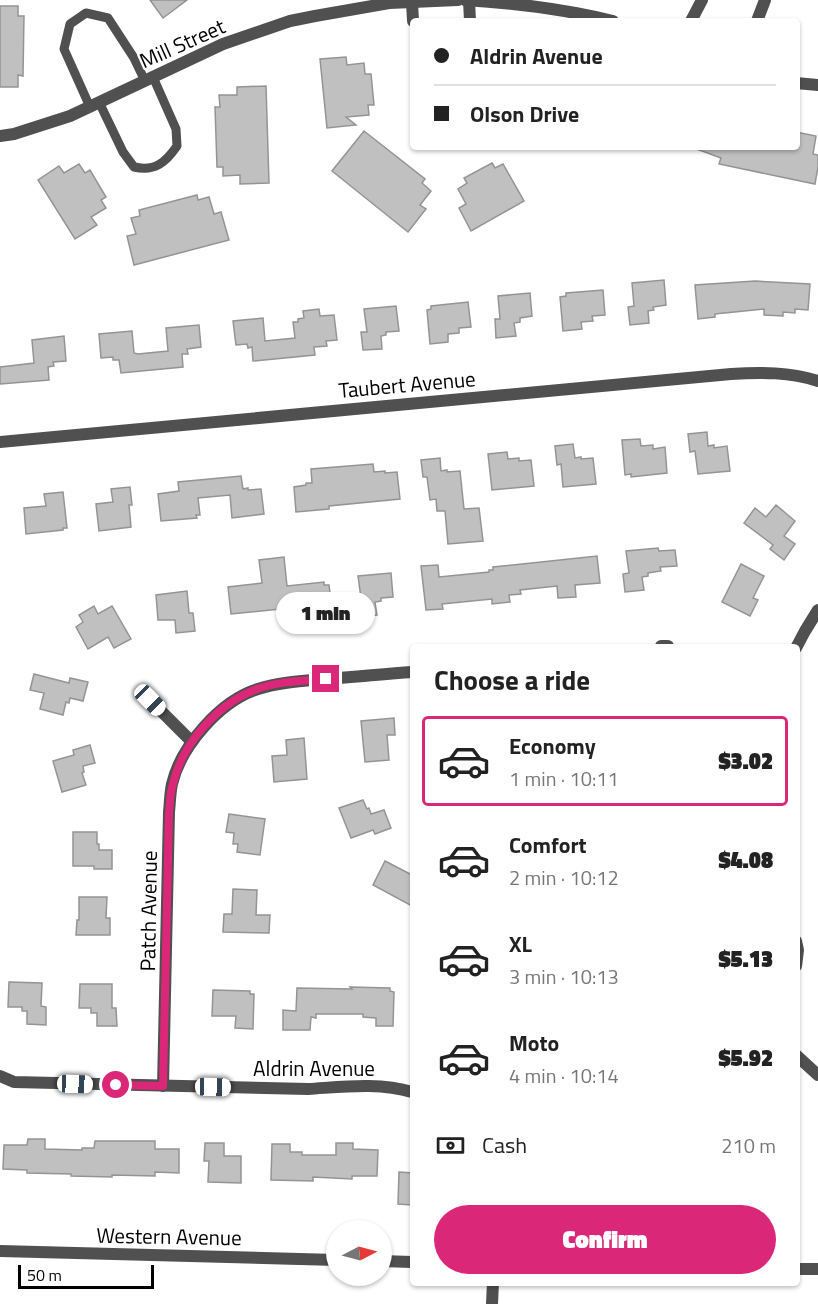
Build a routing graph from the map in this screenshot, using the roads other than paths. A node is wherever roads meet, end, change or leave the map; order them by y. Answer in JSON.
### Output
{"nodes":[{"id":1,"x":459,"y":0,"type":"edge"},
{"id":2,"x":467,"y":0,"type":"edge"},
{"id":3,"x":702,"y":0,"type":"edge"},
{"id":4,"x":765,"y":0,"type":"edge"},
{"id":5,"x":412,"y":2,"type":"junction"},
{"id":6,"x":413,"y":18,"type":"edge"},
{"id":7,"x":470,"y":18,"type":"edge"},
{"id":8,"x":600,"y":18,"type":"edge"},
{"id":9,"x":693,"y":18,"type":"edge"},
{"id":10,"x":758,"y":18,"type":"edge"},
{"id":11,"x":149,"y":79,"type":"junction"},
{"id":12,"x":800,"y":83,"type":"edge"},
{"id":13,"x":818,"y":85,"type":"edge"},
{"id":14,"x":94,"y":105,"type":"junction"},
{"id":15,"x":0,"y":136,"type":"edge"},
{"id":16,"x":818,"y":381,"type":"edge"},
{"id":17,"x":0,"y":442,"type":"edge"},
{"id":18,"x":818,"y":610,"type":"edge"},
{"id":19,"x":798,"y":644,"type":"edge"},
{"id":20,"x":410,"y":672,"type":"edge"},
{"id":21,"x":150,"y":700,"type":"dead end"},
{"id":22,"x":192,"y":742,"type":"junction"},
{"id":23,"x":800,"y":1059,"type":"edge"},
{"id":24,"x":818,"y":1075,"type":"edge"},
{"id":25,"x":0,"y":1076,"type":"edge"},
{"id":26,"x":163,"y":1086,"type":"junction"},
{"id":27,"x":410,"y":1091,"type":"edge"},
{"id":28,"x":0,"y":1251,"type":"edge"},
{"id":29,"x":326,"y":1260,"type":"edge"},
{"id":30,"x":392,"y":1261,"type":"edge"},
{"id":31,"x":410,"y":1262,"type":"edge"},
{"id":32,"x":800,"y":1269,"type":"edge"},
{"id":33,"x":818,"y":1269,"type":"edge"},
{"id":34,"x":493,"y":1286,"type":"edge"},
{"id":35,"x":492,"y":1304,"type":"edge"}],
"edges":[{"from":1,"to":5,"type":"street","name":"Mill Street"},
{"from":2,"to":7,"type":"street"},
{"from":2,"to":8,"type":"street"},
{"from":3,"to":9,"type":"street"},
{"from":4,"to":10,"type":"street"},
{"from":5,"to":6,"type":"street"},
{"from":5,"to":11,"type":"street","name":"Mill Street"},
{"from":11,"to":14,"type":"street","name":"Mill Street"},
{"from":11,"to":14,"type":"lane"},
{"from":11,"to":14,"type":"lane"},
{"from":12,"to":13,"type":"street"},
{"from":14,"to":15,"type":"street","name":"Mill Street"},
{"from":16,"to":17,"type":"street","name":"Taubert Avenue"},
{"from":18,"to":19,"type":"street"},
{"from":20,"to":22,"type":"street","name":"Patch Avenue"},
{"from":21,"to":22,"type":"street"},
{"from":22,"to":26,"type":"street","name":"Patch Avenue"},
{"from":23,"to":24,"type":"street"},
{"from":25,"to":26,"type":"street","name":"Aldrin Avenue"},
{"from":26,"to":27,"type":"street","name":"Aldrin Avenue"},
{"from":28,"to":29,"type":"street","name":"Western Avenue"},
{"from":30,"to":31,"type":"street"},
{"from":32,"to":33,"type":"street"},
{"from":34,"to":35,"type":"street"}]}
